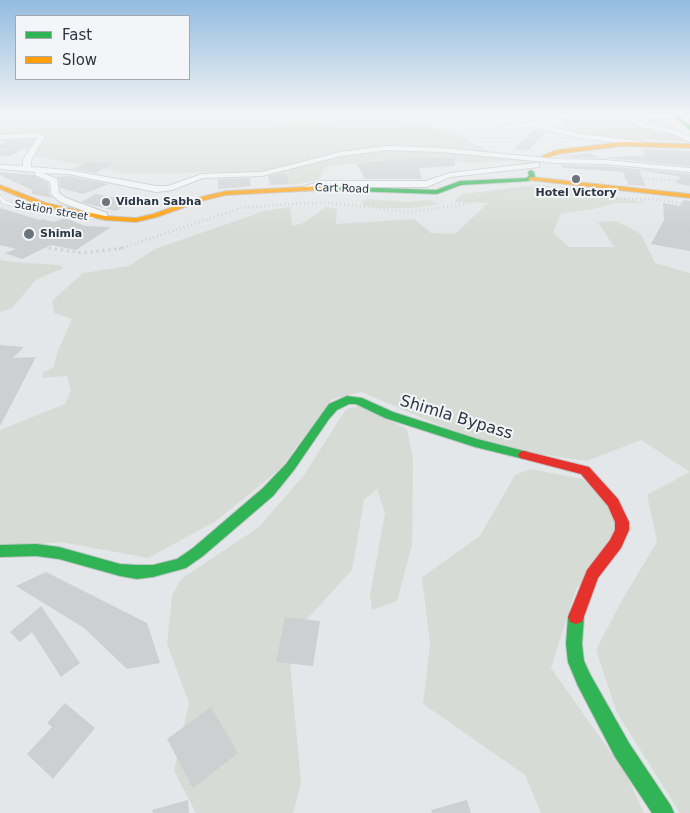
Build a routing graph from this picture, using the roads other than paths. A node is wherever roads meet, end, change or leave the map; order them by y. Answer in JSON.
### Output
{"nodes":[{"id":1,"x":31,"y":153,"type":"edge"},
{"id":2,"x":347,"y":153,"type":"edge"},
{"id":3,"x":482,"y":153,"type":"edge"},
{"id":4,"x":556,"y":153,"type":"edge"},
{"id":5,"x":551,"y":158,"type":"junction"},
{"id":6,"x":0,"y":167,"type":"edge"},
{"id":7,"x":690,"y":169,"type":"edge"},
{"id":8,"x":30,"y":170,"type":"junction"},
{"id":9,"x":0,"y":187,"type":"edge"},
{"id":10,"x":304,"y":188,"type":"junction"},
{"id":11,"x":0,"y":196,"type":"edge"},
{"id":12,"x":690,"y":196,"type":"edge"},
{"id":13,"x":105,"y":218,"type":"junction"},
{"id":14,"x":136,"y":220,"type":"junction"},
{"id":15,"x":0,"y":551,"type":"edge"},
{"id":16,"x":664,"y":813,"type":"edge"}],
"edges":[{"from":1,"to":8,"type":"street"},
{"from":2,"to":8,"type":"street"},
{"from":3,"to":5,"type":"street"},
{"from":4,"to":5,"type":"main road"},
{"from":5,"to":7,"type":"street"},
{"from":5,"to":10,"type":"street"},
{"from":6,"to":8,"type":"street"},
{"from":8,"to":14,"type":"street"},
{"from":9,"to":13,"type":"main road","name":"Cart Road"},
{"from":10,"to":12,"type":"main road","name":"Cart Road"},
{"from":10,"to":14,"type":"main road","name":"Cart Road"},
{"from":11,"to":13,"type":"lane","name":"Station street"},
{"from":13,"to":14,"type":"main road","name":"Cart Road"},
{"from":15,"to":16,"type":"main road","name":"Shimla Bypass"}]}
